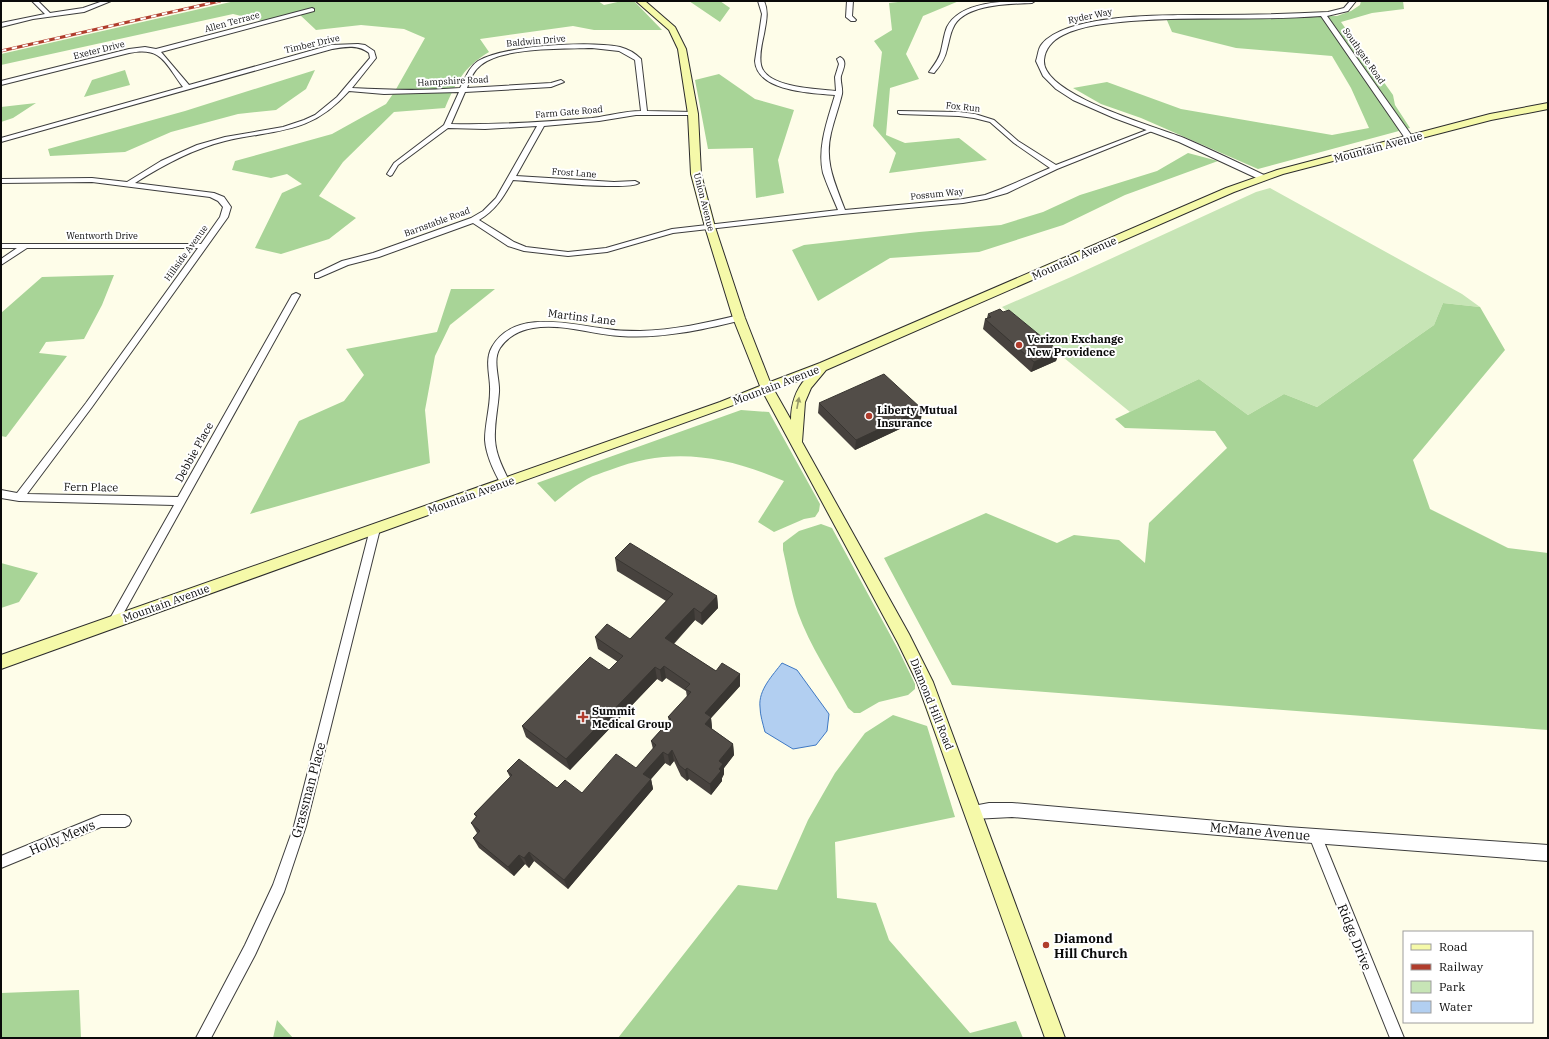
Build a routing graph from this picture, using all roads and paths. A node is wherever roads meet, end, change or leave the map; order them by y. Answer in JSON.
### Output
{"nodes":[{"id":1,"x":35,"y":1,"type":"edge"},
{"id":2,"x":108,"y":1,"type":"edge"},
{"id":3,"x":640,"y":1,"type":"edge"},
{"id":4,"x":761,"y":1,"type":"edge"},
{"id":5,"x":850,"y":1,"type":"edge"},
{"id":6,"x":1032,"y":1,"type":"edge"},
{"id":7,"x":1353,"y":1,"type":"edge"},
{"id":8,"x":312,"y":10,"type":"dead end"},
{"id":9,"x":49,"y":15,"type":"junction"},
{"id":10,"x":1323,"y":15,"type":"junction"},
{"id":11,"x":853,"y":20,"type":"dead end"},
{"id":12,"x":1,"y":25,"type":"edge"},
{"id":13,"x":157,"y":51,"type":"junction"},
{"id":14,"x":840,"y":59,"type":"dead end"},
{"id":15,"x":932,"y":72,"type":"dead end"},
{"id":16,"x":40,"y":74,"type":"junction"},
{"id":17,"x":1,"y":82,"type":"edge"},
{"id":18,"x":44,"y":82,"type":"dead end"},
{"id":19,"x":561,"y":82,"type":"dead end"},
{"id":20,"x":187,"y":87,"type":"junction"},
{"id":21,"x":346,"y":89,"type":"junction"},
{"id":22,"x":463,"y":89,"type":"junction"},
{"id":23,"x":839,"y":93,"type":"junction"},
{"id":24,"x":1548,"y":106,"type":"edge"},
{"id":25,"x":644,"y":112,"type":"junction"},
{"id":26,"x":900,"y":112,"type":"dead end"},
{"id":27,"x":692,"y":114,"type":"junction"},
{"id":28,"x":542,"y":124,"type":"junction"},
{"id":29,"x":447,"y":126,"type":"junction"},
{"id":30,"x":1154,"y":129,"type":"junction"},
{"id":31,"x":1410,"y":139,"type":"junction"},
{"id":32,"x":1,"y":140,"type":"edge"},
{"id":33,"x":1055,"y":168,"type":"junction"},
{"id":34,"x":390,"y":174,"type":"dead end"},
{"id":35,"x":513,"y":178,"type":"junction"},
{"id":36,"x":1264,"y":178,"type":"junction"},
{"id":37,"x":1,"y":181,"type":"edge"},
{"id":38,"x":635,"y":183,"type":"dead end"},
{"id":39,"x":129,"y":184,"type":"junction"},
{"id":40,"x":842,"y":212,"type":"junction"},
{"id":41,"x":474,"y":220,"type":"junction"},
{"id":42,"x":710,"y":227,"type":"junction"},
{"id":43,"x":1,"y":246,"type":"edge"},
{"id":44,"x":25,"y":246,"type":"junction"},
{"id":45,"x":203,"y":246,"type":"junction"},
{"id":46,"x":1,"y":263,"type":"edge"},
{"id":47,"x":318,"y":276,"type":"dead end"},
{"id":48,"x":296,"y":295,"type":"dead end"},
{"id":49,"x":739,"y":318,"type":"junction"},
{"id":50,"x":824,"y":366,"type":"junction"},
{"id":51,"x":767,"y":388,"type":"junction"},
{"id":52,"x":797,"y":442,"type":"junction"},
{"id":53,"x":505,"y":483,"type":"junction"},
{"id":54,"x":1,"y":494,"type":"edge"},
{"id":55,"x":19,"y":497,"type":"junction"},
{"id":56,"x":180,"y":501,"type":"junction"},
{"id":57,"x":375,"y":529,"type":"junction"},
{"id":58,"x":113,"y":622,"type":"junction"},
{"id":59,"x":1,"y":662,"type":"edge"},
{"id":60,"x":973,"y":812,"type":"junction"},
{"id":61,"x":124,"y":821,"type":"dead end"},
{"id":62,"x":1315,"y":836,"type":"junction"},
{"id":63,"x":1548,"y":853,"type":"edge"},
{"id":64,"x":1,"y":862,"type":"edge"},
{"id":65,"x":203,"y":1038,"type":"edge"},
{"id":66,"x":1055,"y":1038,"type":"edge"},
{"id":67,"x":1397,"y":1038,"type":"edge"}],
"edges":[{"from":1,"to":9,"type":"street"},
{"from":2,"to":9,"type":"street"},
{"from":3,"to":27,"type":"main road","name":"Union Avenue"},
{"from":4,"to":23,"type":"street"},
{"from":5,"to":11,"type":"street"},
{"from":6,"to":15,"type":"street"},
{"from":7,"to":10,"type":"street","name":"Southgate Road"},
{"from":8,"to":13,"type":"street","name":"Allen Terrace"},
{"from":9,"to":12,"type":"street"},
{"from":10,"to":30,"type":"street","name":"Ryder Way"},
{"from":10,"to":31,"type":"street","name":"Southgate Road"},
{"from":13,"to":16,"type":"street","name":"Exeter Drive"},
{"from":13,"to":20,"type":"street"},
{"from":14,"to":23,"type":"street"},
{"from":16,"to":17,"type":"street","name":"Exeter Drive"},
{"from":16,"to":18,"type":"street"},
{"from":19,"to":22,"type":"street","name":"Hampshire Road"},
{"from":20,"to":21,"type":"street","name":"Timber Drive"},
{"from":20,"to":32,"type":"street","name":"Timber Drive"},
{"from":21,"to":22,"type":"street","name":"Hampshire Road"},
{"from":21,"to":39,"type":"street","name":"Timber Drive"},
{"from":22,"to":25,"type":"street","name":"Baldwin Drive"},
{"from":22,"to":29,"type":"street","name":"Baldwin Drive"},
{"from":23,"to":40,"type":"street"},
{"from":24,"to":31,"type":"main road","name":"Mountain Avenue"},
{"from":25,"to":27,"type":"street","name":"Farm Gate Road"},
{"from":25,"to":28,"type":"street","name":"Farm Gate Road"},
{"from":26,"to":33,"type":"street","name":"Fox Run"},
{"from":27,"to":42,"type":"main road","name":"Union Avenue"},
{"from":28,"to":29,"type":"street","name":"Farm Gate Road"},
{"from":28,"to":35,"type":"street","name":"Barnstable Road"},
{"from":29,"to":34,"type":"street","name":"Baldwin Drive"},
{"from":30,"to":33,"type":"street","name":"Possum Way"},
{"from":30,"to":36,"type":"street","name":"Ryder Way"},
{"from":31,"to":36,"type":"main road","name":"Mountain Avenue"},
{"from":33,"to":40,"type":"street","name":"Possum Way"},
{"from":35,"to":38,"type":"street","name":"Frost Lane"},
{"from":35,"to":41,"type":"street","name":"Barnstable Road"},
{"from":36,"to":50,"type":"main road","name":"Mountain Avenue"},
{"from":37,"to":39,"type":"street","name":"Hillside Avenue"},
{"from":39,"to":45,"type":"street","name":"Hillside Avenue"},
{"from":40,"to":42,"type":"street","name":"Possum Way"},
{"from":41,"to":42,"type":"street","name":"Possum Way"},
{"from":41,"to":47,"type":"street","name":"Barnstable Road"},
{"from":42,"to":49,"type":"main road","name":"Union Avenue"},
{"from":43,"to":44,"type":"street","name":"Wentworth Drive"},
{"from":44,"to":45,"type":"street","name":"Wentworth Drive"},
{"from":44,"to":46,"type":"street"},
{"from":45,"to":55,"type":"street","name":"Hillside Avenue"},
{"from":48,"to":56,"type":"street","name":"Debbie Place"},
{"from":49,"to":51,"type":"main road","name":"Union Avenue"},
{"from":49,"to":53,"type":"street","name":"Martins Lane"},
{"from":50,"to":51,"type":"main road","name":"Mountain Avenue"},
{"from":52,"to":50,"type":"main road","one_way":true},
{"from":51,"to":52,"type":"main road","name":"Diamond Hill Road"},
{"from":51,"to":53,"type":"main road","name":"Mountain Avenue"},
{"from":52,"to":60,"type":"main road","name":"Diamond Hill Road"},
{"from":53,"to":57,"type":"main road","name":"Mountain Avenue"},
{"from":54,"to":55,"type":"street","name":"Fern Place"},
{"from":55,"to":56,"type":"street","name":"Fern Place"},
{"from":56,"to":58,"type":"street","name":"Debbie Place"},
{"from":57,"to":58,"type":"main road","name":"Mountain Avenue"},
{"from":57,"to":65,"type":"street","name":"Grassman Place"},
{"from":58,"to":59,"type":"main road","name":"Mountain Avenue"},
{"from":60,"to":62,"type":"street","name":"McMane Avenue"},
{"from":60,"to":66,"type":"main road","name":"Diamond Hill Road"},
{"from":61,"to":64,"type":"street","name":"Holly Mews"},
{"from":62,"to":63,"type":"street","name":"McMane Avenue"},
{"from":62,"to":67,"type":"street","name":"Ridge Drive"}]}
